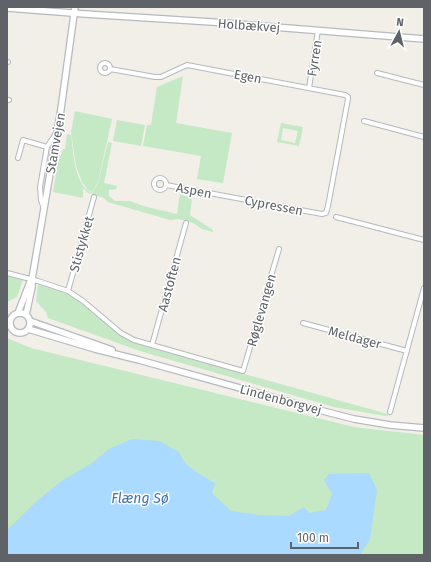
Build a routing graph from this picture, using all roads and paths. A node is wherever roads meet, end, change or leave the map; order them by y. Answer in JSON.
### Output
{"nodes":[{"id":1,"x":75,"y":7,"type":"edge"},
{"id":2,"x":7,"y":8,"type":"edge"},
{"id":3,"x":74,"y":14,"type":"junction"},
{"id":4,"x":318,"y":30,"type":"junction"},
{"id":5,"x":424,"y":39,"type":"edge"},
{"id":6,"x":110,"y":69,"type":"dead end"},
{"id":7,"x":377,"y":73,"type":"dead end"},
{"id":8,"x":424,"y":85,"type":"edge"},
{"id":9,"x":309,"y":88,"type":"junction"},
{"id":10,"x":364,"y":121,"type":"dead end"},
{"id":11,"x":57,"y":132,"type":"junction"},
{"id":12,"x":424,"y":137,"type":"edge"},
{"id":13,"x":47,"y":147,"type":"junction"},
{"id":14,"x":18,"y":158,"type":"dead end"},
{"id":15,"x":166,"y":185,"type":"dead end"},
{"id":16,"x":222,"y":195,"type":"joint"},
{"id":17,"x":94,"y":197,"type":"dead end"},
{"id":18,"x":44,"y":209,"type":"junction"},
{"id":19,"x":326,"y":213,"type":"joint"},
{"id":20,"x":336,"y":217,"type":"dead end"},
{"id":21,"x":186,"y":223,"type":"dead end"},
{"id":22,"x":424,"y":240,"type":"edge"},
{"id":23,"x":279,"y":248,"type":"dead end"},
{"id":24,"x":7,"y":273,"type":"edge"},
{"id":25,"x":32,"y":279,"type":"junction"},
{"id":26,"x":424,"y":288,"type":"edge"},
{"id":27,"x":68,"y":291,"type":"junction"},
{"id":28,"x":18,"y":313,"type":"junction"},
{"id":29,"x":10,"y":315,"type":"edge"},
{"id":30,"x":26,"y":315,"type":"junction"},
{"id":31,"x":30,"y":321,"type":"junction"},
{"id":32,"x":303,"y":322,"type":"dead end"},
{"id":33,"x":8,"y":324,"type":"edge"},
{"id":34,"x":28,"y":329,"type":"junction"},
{"id":35,"x":152,"y":346,"type":"junction"},
{"id":36,"x":407,"y":351,"type":"junction"},
{"id":37,"x":139,"y":360,"type":"junction"},
{"id":38,"x":390,"y":412,"type":"dead end"},
{"id":39,"x":424,"y":428,"type":"edge"}],
"edges":[{"from":1,"to":3,"type":"street","name":"Stamvejen"},
{"from":2,"to":3,"type":"street","name":"Holbækvej"},
{"from":3,"to":4,"type":"street","name":"Holbækvej"},
{"from":3,"to":11,"type":"street","name":"Stamvejen"},
{"from":4,"to":5,"type":"street","name":"Holbækvej"},
{"from":4,"to":9,"type":"street","name":"Fyrren"},
{"from":6,"to":9,"type":"street","name":"Egen"},
{"from":7,"to":8,"type":"street"},
{"from":9,"to":19,"type":"street","name":"Fyrren"},
{"from":10,"to":12,"type":"street"},
{"from":11,"to":13,"type":"street"},
{"from":11,"to":18,"type":"street","name":"Stamvejen"},
{"from":13,"to":14,"type":"street"},
{"from":13,"to":18,"type":"street"},
{"from":15,"to":16,"type":"street","name":"Aspen"},
{"from":16,"to":19,"type":"street","name":"Cypressen"},
{"from":17,"to":27,"type":"street","name":"Stistykket"},
{"from":18,"to":25,"type":"street","name":"Stamvejen"},
{"from":20,"to":22,"type":"street"},
{"from":21,"to":35,"type":"street","name":"Aastoften"},
{"from":23,"to":35,"type":"street","name":"Røglevangen"},
{"from":24,"to":25,"type":"street"},
{"from":25,"to":27,"type":"street"},
{"from":25,"to":28,"type":"street","name":"Stamvejen"},
{"from":25,"to":30,"type":"street","name":"Stamvejen"},
{"from":26,"to":36,"type":"street"},
{"from":27,"to":35,"type":"street"},
{"from":28,"to":29,"type":"street"},
{"from":28,"to":30,"type":"street"},
{"from":29,"to":33,"type":"street"},
{"from":30,"to":31,"type":"street"},
{"from":31,"to":34,"type":"street"},
{"from":31,"to":37,"type":"street","name":"Lindenborgvej"},
{"from":32,"to":36,"type":"street","name":"Meldager"},
{"from":33,"to":34,"type":"street"},
{"from":34,"to":37,"type":"street","name":"Lindenborgvej"},
{"from":36,"to":38,"type":"street"},
{"from":37,"to":39,"type":"street","name":"Lindenborgvej"}]}
